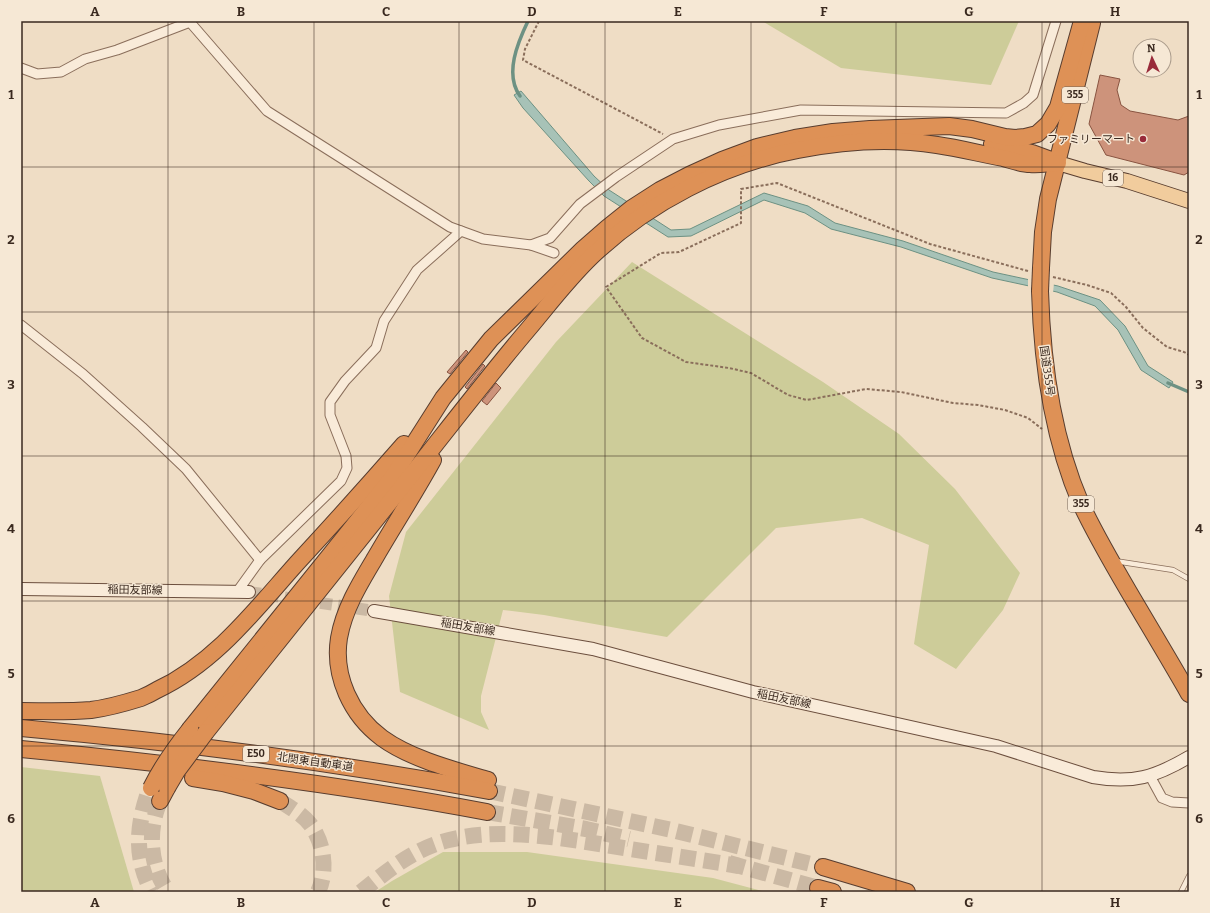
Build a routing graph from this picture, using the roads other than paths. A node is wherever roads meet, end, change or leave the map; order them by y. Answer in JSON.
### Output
{"nodes":[{"id":1,"x":1056,"y":21,"type":"edge"},
{"id":2,"x":1082,"y":21,"type":"edge"},
{"id":3,"x":1093,"y":21,"type":"edge"},
{"id":4,"x":190,"y":22,"type":"edge"},
{"id":5,"x":21,"y":68,"type":"edge"},
{"id":6,"x":904,"y":128,"type":"junction"},
{"id":7,"x":1058,"y":163,"type":"junction"},
{"id":8,"x":1189,"y":201,"type":"edge"},
{"id":9,"x":461,"y":231,"type":"junction"},
{"id":10,"x":531,"y":245,"type":"junction"},
{"id":11,"x":554,"y":253,"type":"dead end"},
{"id":12,"x":21,"y":325,"type":"edge"},
{"id":13,"x":443,"y":398,"type":"junction"},
{"id":14,"x":461,"y":411,"type":"junction"},
{"id":15,"x":260,"y":560,"type":"junction"},
{"id":16,"x":1111,"y":560,"type":"junction"},
{"id":17,"x":1189,"y":579,"type":"edge"},
{"id":18,"x":21,"y":589,"type":"edge"},
{"id":19,"x":243,"y":592,"type":"joint"},
{"id":20,"x":374,"y":611,"type":"tunnel mouth"},
{"id":21,"x":1189,"y":694,"type":"edge"},
{"id":22,"x":21,"y":711,"type":"edge"},
{"id":23,"x":21,"y":728,"type":"edge"},
{"id":24,"x":21,"y":749,"type":"edge"},
{"id":25,"x":57,"y":753,"type":"junction"},
{"id":26,"x":1189,"y":757,"type":"edge"},
{"id":27,"x":1150,"y":776,"type":"junction"},
{"id":28,"x":280,"y":801,"type":"tunnel mouth"},
{"id":29,"x":1189,"y":803,"type":"edge"},
{"id":30,"x":487,"y":812,"type":"tunnel mouth"},
{"id":31,"x":823,"y":867,"type":"tunnel mouth"},
{"id":32,"x":1189,"y":876,"type":"edge"},
{"id":33,"x":907,"y":892,"type":"edge"},
{"id":34,"x":1181,"y":892,"type":"edge"}],
"edges":[{"from":1,"to":10,"type":"street"},
{"from":2,"to":6,"type":"highway"},
{"from":3,"to":7,"type":"highway","name":"国道355号","number":"355"},
{"from":4,"to":5,"type":"street"},
{"from":4,"to":9,"type":"street"},
{"from":6,"to":7,"type":"highway"},
{"from":6,"to":13,"type":"highway"},
{"from":7,"to":8,"type":"main road","number":"16"},
{"from":7,"to":14,"type":"highway"},
{"from":7,"to":16,"type":"highway","name":"国道355号","number":"355","bridge":true},
{"from":9,"to":10,"type":"street"},
{"from":9,"to":15,"type":"street"},
{"from":10,"to":11,"type":"street"},
{"from":12,"to":15,"type":"street"},
{"from":13,"to":14,"type":"highway","bridge":true},
{"from":13,"to":22,"type":"highway"},
{"from":14,"to":23,"type":"highway","name":"北関東自動車道","number":"E50"},
{"from":15,"to":19,"type":"street"},
{"from":16,"to":17,"type":"lane"},
{"from":16,"to":21,"type":"highway","name":"国道355号","number":"355"},
{"from":18,"to":19,"type":"main road","name":"稲田友部線"},
{"from":20,"to":27,"type":"main road","name":"稲田友部線"},
{"from":24,"to":25,"type":"highway","name":"北関東自動車道","number":"E50"},
{"from":25,"to":28,"type":"highway"},
{"from":25,"to":30,"type":"highway","name":"北関東自動車道","number":"E50"},
{"from":26,"to":27,"type":"main road","name":"稲田友部線"},
{"from":27,"to":29,"type":"street"},
{"from":31,"to":33,"type":"highway"},
{"from":32,"to":34,"type":"lane"}]}
